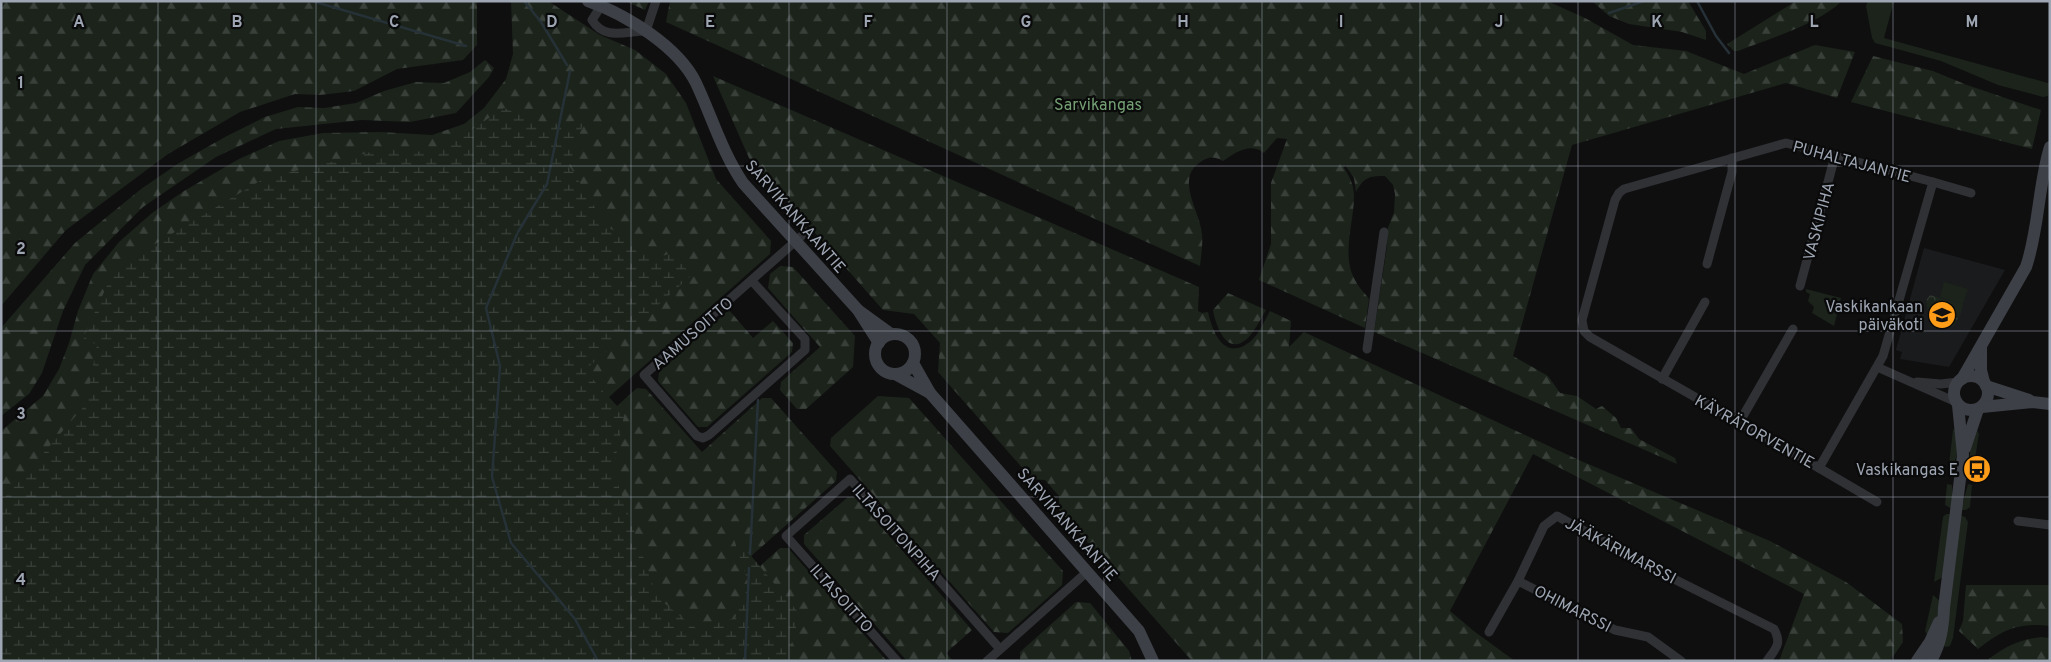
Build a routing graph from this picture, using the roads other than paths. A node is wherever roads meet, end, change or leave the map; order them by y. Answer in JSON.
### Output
{"nodes":[{"id":1,"x":588,"y":1,"type":"edge"},
{"id":2,"x":656,"y":1,"type":"edge"},
{"id":3,"x":601,"y":6,"type":"junction"},
{"id":4,"x":646,"y":31,"type":"junction"},
{"id":5,"x":2050,"y":147,"type":"edge"},
{"id":6,"x":1835,"y":156,"type":"junction"},
{"id":7,"x":1732,"y":158,"type":"junction"},
{"id":8,"x":1933,"y":182,"type":"junction"},
{"id":9,"x":1972,"y":193,"type":"dead end"},
{"id":10,"x":806,"y":232,"type":"dead end"},
{"id":11,"x":1384,"y":232,"type":"dead end"},
{"id":12,"x":796,"y":242,"type":"junction"},
{"id":13,"x":1706,"y":264,"type":"dead end"},
{"id":14,"x":752,"y":281,"type":"junction"},
{"id":15,"x":1800,"y":286,"type":"dead end"},
{"id":16,"x":1705,"y":302,"type":"dead end"},
{"id":17,"x":858,"y":310,"type":"junction"},
{"id":18,"x":1793,"y":328,"type":"dead end"},
{"id":19,"x":891,"y":334,"type":"junction"},
{"id":20,"x":1590,"y":338,"type":"joint"},
{"id":21,"x":878,"y":343,"type":"junction"},
{"id":22,"x":1981,"y":347,"type":"junction"},
{"id":23,"x":1367,"y":349,"type":"dead end"},
{"id":24,"x":913,"y":363,"type":"junction"},
{"id":25,"x":1877,"y":367,"type":"junction"},
{"id":26,"x":895,"y":374,"type":"junction"},
{"id":27,"x":1662,"y":379,"type":"junction"},
{"id":28,"x":1904,"y":380,"type":"junction"},
{"id":29,"x":1960,"y":380,"type":"junction"},
{"id":30,"x":1985,"y":384,"type":"junction"},
{"id":31,"x":930,"y":393,"type":"junction"},
{"id":32,"x":2032,"y":402,"type":"junction"},
{"id":33,"x":1957,"y":404,"type":"junction"},
{"id":34,"x":2050,"y":404,"type":"edge"},
{"id":35,"x":1980,"y":408,"type":"junction"},
{"id":36,"x":1739,"y":423,"type":"junction"},
{"id":37,"x":1963,"y":455,"type":"junction"},
{"id":38,"x":1819,"y":468,"type":"junction"},
{"id":39,"x":1877,"y":502,"type":"dead end"},
{"id":40,"x":2018,"y":521,"type":"dead end"},
{"id":41,"x":2050,"y":525,"type":"edge"},
{"id":42,"x":786,"y":536,"type":"joint"},
{"id":43,"x":1088,"y":571,"type":"junction"},
{"id":44,"x":1518,"y":581,"type":"junction"},
{"id":45,"x":1944,"y":608,"type":"junction"},
{"id":46,"x":1489,"y":632,"type":"dead end"},
{"id":47,"x":1000,"y":649,"type":"junction"},
{"id":48,"x":897,"y":661,"type":"edge"},
{"id":49,"x":987,"y":661,"type":"edge"},
{"id":50,"x":1153,"y":661,"type":"edge"},
{"id":51,"x":1681,"y":661,"type":"edge"},
{"id":52,"x":1767,"y":661,"type":"edge"},
{"id":53,"x":1917,"y":661,"type":"edge"},
{"id":54,"x":1931,"y":661,"type":"edge"}],
"edges":[{"from":1,"to":3,"type":"street","name":"SARVIKANKAANTIE"},
{"from":2,"to":4,"type":"street"},
{"from":3,"to":4,"type":"street","name":"SARVIKANKAANTIE"},
{"from":3,"to":4,"type":"street"},
{"from":4,"to":12,"type":"street","name":"SARVIKANKAANTIE"},
{"from":5,"to":22,"type":"street"},
{"from":6,"to":7,"type":"street","name":"PUHALTAJANTIE"},
{"from":6,"to":8,"type":"street","name":"PUHALTAJANTIE"},
{"from":6,"to":15,"type":"street","name":"VASKIPIHA"},
{"from":7,"to":13,"type":"street"},
{"from":7,"to":20,"type":"street","name":"PUHALTAJANTIE"},
{"from":8,"to":9,"type":"street"},
{"from":8,"to":25,"type":"street","name":"PUHALTAJANTIE"},
{"from":10,"to":12,"type":"street","name":"AAMUSOITTO"},
{"from":11,"to":23,"type":"street"},
{"from":12,"to":14,"type":"street","name":"AAMUSOITTO"},
{"from":12,"to":17,"type":"street","name":"SARVIKANKAANTIE"},
{"from":14,"to":14,"type":"street","name":"AAMUSOITTO"},
{"from":16,"to":27,"type":"street"},
{"from":17,"to":19,"type":"street","name":"SARVIKANKAANTIE"},
{"from":17,"to":21,"type":"street","name":"SARVIKANKAANTIE"},
{"from":18,"to":36,"type":"street"},
{"from":19,"to":21,"type":"street"},
{"from":19,"to":24,"type":"street","name":"SARVIKANKAANTIE"},
{"from":20,"to":27,"type":"street","name":"KÄYRÄTORVENTIE"},
{"from":21,"to":26,"type":"street","name":"SARVIKANKAANTIE"},
{"from":22,"to":29,"type":"street"},
{"from":22,"to":30,"type":"street"},
{"from":24,"to":26,"type":"street"},
{"from":24,"to":31,"type":"street","name":"SARVIKANKAANTIE"},
{"from":25,"to":28,"type":"street"},
{"from":25,"to":38,"type":"street","name":"KÄYRÄTORVENTIE"},
{"from":26,"to":31,"type":"street","name":"SARVIKANKAANTIE"},
{"from":27,"to":36,"type":"street","name":"KÄYRÄTORVENTIE"},
{"from":28,"to":29,"type":"street"},
{"from":28,"to":33,"type":"street"},
{"from":29,"to":30,"type":"street"},
{"from":29,"to":33,"type":"street"},
{"from":30,"to":32,"type":"street"},
{"from":30,"to":35,"type":"street"},
{"from":31,"to":43,"type":"street","name":"SARVIKANKAANTIE"},
{"from":32,"to":34,"type":"street"},
{"from":32,"to":35,"type":"street"},
{"from":33,"to":35,"type":"street"},
{"from":33,"to":37,"type":"street"},
{"from":35,"to":37,"type":"street"},
{"from":36,"to":38,"type":"street","name":"KÄYRÄTORVENTIE"},
{"from":37,"to":45,"type":"street"},
{"from":38,"to":39,"type":"street"},
{"from":40,"to":41,"type":"street"},
{"from":42,"to":47,"type":"street","name":"ILTASOITONPIHA"},
{"from":42,"to":48,"type":"street","name":"ILTASOITTO"},
{"from":43,"to":47,"type":"street"},
{"from":43,"to":50,"type":"street","name":"SARVIKANKAANTIE"},
{"from":44,"to":46,"type":"street","name":"JÄÄKÄRIMARSSI"},
{"from":44,"to":51,"type":"street","name":"OHIMARSSI"},
{"from":44,"to":52,"type":"street","name":"JÄÄKÄRIMARSSI"},
{"from":45,"to":53,"type":"street"},
{"from":45,"to":54,"type":"street"},
{"from":47,"to":49,"type":"street"}]}
